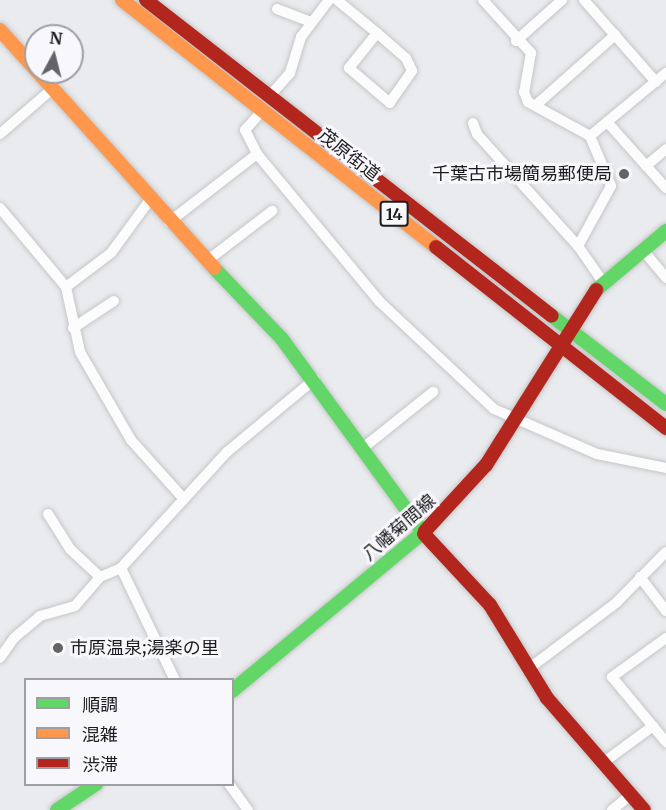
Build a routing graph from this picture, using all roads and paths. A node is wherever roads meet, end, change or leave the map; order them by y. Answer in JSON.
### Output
{"nodes":[{"id":1,"x":122,"y":0,"type":"edge"},
{"id":2,"x":146,"y":0,"type":"edge"},
{"id":3,"x":329,"y":0,"type":"edge"},
{"id":4,"x":337,"y":0,"type":"edge"},
{"id":5,"x":483,"y":0,"type":"edge"},
{"id":6,"x":562,"y":0,"type":"edge"},
{"id":7,"x":584,"y":0,"type":"edge"},
{"id":8,"x":277,"y":9,"type":"dead end"},
{"id":9,"x":311,"y":22,"type":"junction"},
{"id":10,"x":0,"y":30,"type":"edge"},
{"id":11,"x":376,"y":33,"type":"junction"},
{"id":12,"x":615,"y":35,"type":"junction"},
{"id":13,"x":516,"y":41,"type":"junction"},
{"id":14,"x":666,"y":73,"type":"edge"},
{"id":15,"x":656,"y":82,"type":"junction"},
{"id":16,"x":51,"y":90,"type":"junction"},
{"id":17,"x":269,"y":97,"type":"junction"},
{"id":18,"x":537,"y":105,"type":"junction"},
{"id":19,"x":263,"y":110,"type":"junction"},
{"id":20,"x":473,"y":123,"type":"dead end"},
{"id":21,"x":608,"y":123,"type":"junction"},
{"id":22,"x":0,"y":134,"type":"edge"},
{"id":23,"x":590,"y":136,"type":"junction"},
{"id":24,"x":666,"y":148,"type":"edge"},
{"id":25,"x":257,"y":154,"type":"junction"},
{"id":26,"x":646,"y":166,"type":"junction"},
{"id":27,"x":666,"y":188,"type":"edge"},
{"id":28,"x":149,"y":201,"type":"junction"},
{"id":29,"x":0,"y":208,"type":"edge"},
{"id":30,"x":272,"y":211,"type":"dead end"},
{"id":31,"x":169,"y":222,"type":"junction"},
{"id":32,"x":666,"y":231,"type":"edge"},
{"id":33,"x":578,"y":246,"type":"junction"},
{"id":34,"x":642,"y":249,"type":"junction"},
{"id":35,"x":208,"y":260,"type":"junction"},
{"id":36,"x":666,"y":278,"type":"edge"},
{"id":37,"x":603,"y":282,"type":"junction"},
{"id":38,"x":66,"y":287,"type":"junction"},
{"id":39,"x":114,"y":301,"type":"dead end"},
{"id":40,"x":73,"y":327,"type":"junction"},
{"id":41,"x":570,"y":327,"type":"junction"},
{"id":42,"x":557,"y":344,"type":"junction"},
{"id":43,"x":315,"y":379,"type":"junction"},
{"id":44,"x":433,"y":392,"type":"dead end"},
{"id":45,"x":666,"y":404,"type":"edge"},
{"id":46,"x":514,"y":419,"type":"junction"},
{"id":47,"x":666,"y":428,"type":"edge"},
{"id":48,"x":363,"y":448,"type":"junction"},
{"id":49,"x":666,"y":468,"type":"edge"},
{"id":50,"x":183,"y":498,"type":"junction"},
{"id":51,"x":48,"y":514,"type":"dead end"},
{"id":52,"x":424,"y":534,"type":"junction"},
{"id":53,"x":666,"y":552,"type":"edge"},
{"id":54,"x":121,"y":568,"type":"junction"},
{"id":55,"x":100,"y":577,"type":"junction"},
{"id":56,"x":640,"y":577,"type":"junction"},
{"id":57,"x":666,"y":611,"type":"edge"},
{"id":58,"x":666,"y":638,"type":"edge"},
{"id":59,"x":0,"y":658,"type":"edge"},
{"id":60,"x":531,"y":667,"type":"junction"},
{"id":61,"x":174,"y":678,"type":"edge"},
{"id":62,"x":234,"y":689,"type":"edge"},
{"id":63,"x":653,"y":726,"type":"junction"},
{"id":64,"x":666,"y":742,"type":"edge"},
{"id":65,"x":604,"y":762,"type":"junction"},
{"id":66,"x":93,"y":786,"type":"edge"},
{"id":67,"x":231,"y":786,"type":"edge"},
{"id":68,"x":632,"y":794,"type":"junction"},
{"id":69,"x":57,"y":810,"type":"edge"},
{"id":70,"x":248,"y":810,"type":"edge"},
{"id":71,"x":612,"y":810,"type":"edge"},
{"id":72,"x":644,"y":810,"type":"edge"}],
"edges":[{"from":1,"to":19,"type":"main road","name":"茂原街道","number":"14"},
{"from":2,"to":17,"type":"main road","name":"茂原街道","number":"14"},
{"from":3,"to":9,"type":"street"},
{"from":4,"to":11,"type":"street"},
{"from":5,"to":13,"type":"street"},
{"from":6,"to":13,"type":"street"},
{"from":7,"to":12,"type":"street"},
{"from":8,"to":9,"type":"street"},
{"from":9,"to":17,"type":"street"},
{"from":10,"to":16,"type":"main road"},
{"from":11,"to":11,"type":"street"},
{"from":12,"to":15,"type":"street"},
{"from":12,"to":18,"type":"street"},
{"from":13,"to":18,"type":"street"},
{"from":14,"to":15,"type":"street"},
{"from":15,"to":21,"type":"street"},
{"from":16,"to":22,"type":"street"},
{"from":16,"to":28,"type":"main road"},
{"from":17,"to":41,"type":"main road","name":"茂原街道","number":"14"},
{"from":18,"to":23,"type":"street"},
{"from":19,"to":25,"type":"street"},
{"from":19,"to":42,"type":"main road","name":"茂原街道","number":"14"},
{"from":20,"to":33,"type":"street"},
{"from":21,"to":23,"type":"street"},
{"from":21,"to":26,"type":"street"},
{"from":23,"to":33,"type":"street"},
{"from":24,"to":26,"type":"street"},
{"from":25,"to":31,"type":"street"},
{"from":25,"to":46,"type":"street"},
{"from":26,"to":27,"type":"street"},
{"from":28,"to":31,"type":"main road"},
{"from":28,"to":38,"type":"street"},
{"from":29,"to":38,"type":"street"},
{"from":30,"to":35,"type":"street"},
{"from":31,"to":35,"type":"main road"},
{"from":32,"to":34,"type":"main road","name":"八幡菊間線"},
{"from":33,"to":37,"type":"street"},
{"from":34,"to":36,"type":"street"},
{"from":34,"to":37,"type":"main road","name":"八幡菊間線"},
{"from":35,"to":43,"type":"main road"},
{"from":37,"to":41,"type":"main road","name":"八幡菊間線"},
{"from":38,"to":40,"type":"street"},
{"from":39,"to":40,"type":"street"},
{"from":40,"to":50,"type":"street"},
{"from":41,"to":42,"type":"main road","name":"八幡菊間線"},
{"from":41,"to":45,"type":"main road","name":"茂原街道","number":"14"},
{"from":42,"to":46,"type":"main road","name":"八幡菊間線"},
{"from":42,"to":47,"type":"main road","name":"茂原街道","number":"14"},
{"from":43,"to":48,"type":"main road"},
{"from":43,"to":50,"type":"street"},
{"from":44,"to":48,"type":"street"},
{"from":46,"to":49,"type":"street"},
{"from":46,"to":52,"type":"main road","name":"八幡菊間線"},
{"from":48,"to":52,"type":"main road"},
{"from":50,"to":54,"type":"street"},
{"from":51,"to":55,"type":"street"},
{"from":52,"to":60,"type":"main road"},
{"from":52,"to":62,"type":"main road","name":"八幡菊間線"},
{"from":53,"to":56,"type":"street"},
{"from":54,"to":55,"type":"street"},
{"from":54,"to":61,"type":"street"},
{"from":55,"to":59,"type":"street"},
{"from":56,"to":57,"type":"street"},
{"from":56,"to":60,"type":"street"},
{"from":58,"to":63,"type":"street"},
{"from":60,"to":65,"type":"main road"},
{"from":63,"to":64,"type":"street"},
{"from":63,"to":65,"type":"street"},
{"from":65,"to":68,"type":"main road"},
{"from":66,"to":69,"type":"main road"},
{"from":67,"to":70,"type":"street"},
{"from":68,"to":71,"type":"street"},
{"from":68,"to":72,"type":"main road"}]}
